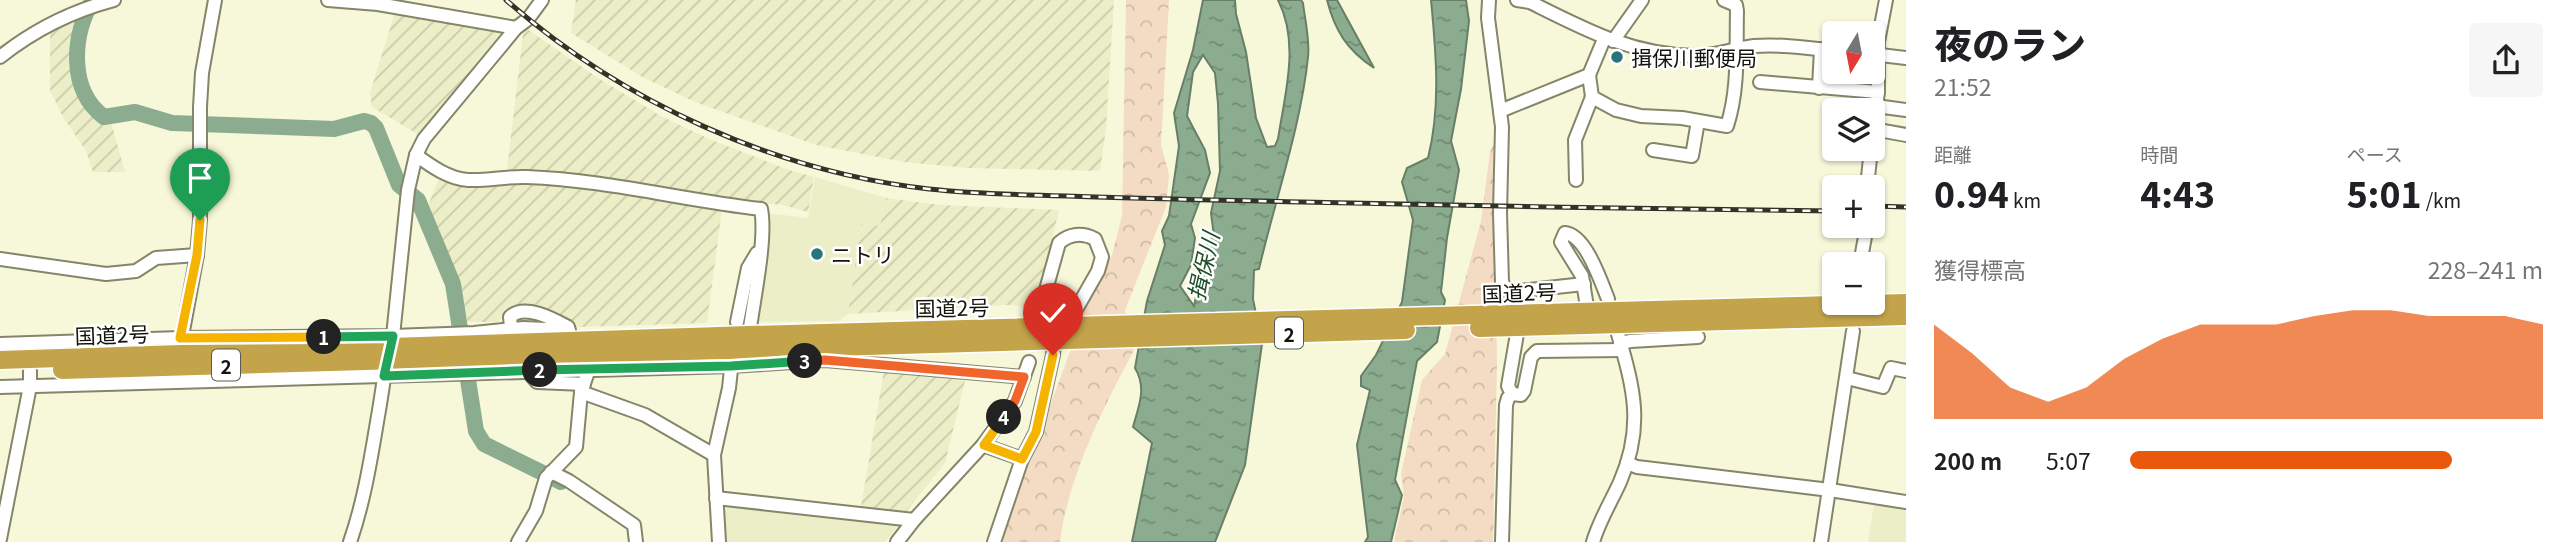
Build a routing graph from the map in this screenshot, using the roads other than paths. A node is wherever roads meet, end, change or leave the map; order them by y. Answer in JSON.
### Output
{"nodes":[{"id":1,"x":114,"y":0,"type":"edge"},
{"id":2,"x":215,"y":0,"type":"edge"},
{"id":3,"x":328,"y":0,"type":"edge"},
{"id":4,"x":542,"y":0,"type":"edge"},
{"id":5,"x":1489,"y":0,"type":"edge"},
{"id":6,"x":1642,"y":0,"type":"edge"},
{"id":7,"x":1724,"y":0,"type":"edge"},
{"id":8,"x":1886,"y":0,"type":"edge"},
{"id":9,"x":1526,"y":1,"type":"edge"},
{"id":10,"x":1882,"y":21,"type":"edge"},
{"id":11,"x":516,"y":28,"type":"junction"},
{"id":12,"x":1609,"y":40,"type":"junction"},
{"id":13,"x":1736,"y":49,"type":"junction"},
{"id":14,"x":1822,"y":49,"type":"edge"},
{"id":15,"x":1885,"y":56,"type":"edge"},
{"id":16,"x":0,"y":57,"type":"edge"},
{"id":17,"x":1906,"y":58,"type":"edge"},
{"id":18,"x":1589,"y":75,"type":"junction"},
{"id":19,"x":1822,"y":75,"type":"edge"},
{"id":20,"x":1759,"y":82,"type":"dead end"},
{"id":21,"x":1819,"y":88,"type":"junction"},
{"id":22,"x":1592,"y":97,"type":"junction"},
{"id":23,"x":1872,"y":98,"type":"edge"},
{"id":24,"x":1885,"y":102,"type":"edge"},
{"id":25,"x":1906,"y":110,"type":"edge"},
{"id":26,"x":1500,"y":111,"type":"junction"},
{"id":27,"x":1698,"y":121,"type":"junction"},
{"id":28,"x":1885,"y":131,"type":"edge"},
{"id":29,"x":1906,"y":135,"type":"edge"},
{"id":30,"x":1653,"y":150,"type":"dead end"},
{"id":31,"x":416,"y":155,"type":"junction"},
{"id":32,"x":1576,"y":180,"type":"dead end"},
{"id":33,"x":197,"y":255,"type":"junction"},
{"id":34,"x":0,"y":259,"type":"edge"},
{"id":35,"x":1584,"y":284,"type":"junction"},
{"id":36,"x":1608,"y":299,"type":"dead end"},
{"id":37,"x":1906,"y":303,"type":"edge"},
{"id":38,"x":1588,"y":313,"type":"junction"},
{"id":39,"x":1039,"y":315,"type":"dead end"},
{"id":40,"x":1906,"y":316,"type":"edge"},
{"id":41,"x":1498,"y":322,"type":"junction"},
{"id":42,"x":510,"y":327,"type":"dead end"},
{"id":43,"x":743,"y":328,"type":"junction"},
{"id":44,"x":1518,"y":328,"type":"junction"},
{"id":45,"x":1853,"y":331,"type":"dead end"},
{"id":46,"x":1070,"y":333,"type":"junction"},
{"id":47,"x":572,"y":336,"type":"junction"},
{"id":48,"x":1698,"y":337,"type":"dead end"},
{"id":49,"x":1620,"y":342,"type":"junction"},
{"id":50,"x":0,"y":344,"type":"edge"},
{"id":51,"x":180,"y":346,"type":"junction"},
{"id":52,"x":464,"y":352,"type":"junction"},
{"id":53,"x":388,"y":355,"type":"junction"},
{"id":54,"x":732,"y":358,"type":"junction"},
{"id":55,"x":0,"y":360,"type":"edge"},
{"id":56,"x":589,"y":362,"type":"junction"},
{"id":57,"x":1029,"y":362,"type":"dead end"},
{"id":58,"x":1906,"y":371,"type":"edge"},
{"id":59,"x":0,"y":372,"type":"edge"},
{"id":60,"x":530,"y":374,"type":"dead end"},
{"id":61,"x":1024,"y":377,"type":"junction"},
{"id":62,"x":1847,"y":378,"type":"junction"},
{"id":63,"x":30,"y":379,"type":"junction"},
{"id":64,"x":0,"y":387,"type":"edge"},
{"id":65,"x":583,"y":388,"type":"junction"},
{"id":66,"x":1512,"y":394,"type":"junction"},
{"id":67,"x":721,"y":397,"type":"dead end"},
{"id":68,"x":984,"y":445,"type":"junction"},
{"id":69,"x":711,"y":454,"type":"junction"},
{"id":70,"x":1022,"y":459,"type":"junction"},
{"id":71,"x":1627,"y":463,"type":"junction"},
{"id":72,"x":551,"y":472,"type":"junction"},
{"id":73,"x":1830,"y":490,"type":"junction"},
{"id":74,"x":716,"y":498,"type":"junction"},
{"id":75,"x":1906,"y":502,"type":"edge"},
{"id":76,"x":914,"y":520,"type":"junction"},
{"id":77,"x":0,"y":539,"type":"edge"},
{"id":78,"x":350,"y":542,"type":"edge"},
{"id":79,"x":518,"y":542,"type":"edge"},
{"id":80,"x":636,"y":542,"type":"edge"},
{"id":81,"x":719,"y":542,"type":"edge"},
{"id":82,"x":897,"y":542,"type":"edge"},
{"id":83,"x":994,"y":542,"type":"edge"},
{"id":84,"x":1502,"y":542,"type":"edge"},
{"id":85,"x":1593,"y":542,"type":"edge"},
{"id":86,"x":1821,"y":542,"type":"edge"}],
"edges":[{"from":1,"to":16,"type":"street"},
{"from":2,"to":33,"type":"street"},
{"from":3,"to":11,"type":"street"},
{"from":4,"to":11,"type":"street"},
{"from":5,"to":26,"type":"street"},
{"from":6,"to":12,"type":"street"},
{"from":7,"to":13,"type":"street"},
{"from":8,"to":10,"type":"street"},
{"from":9,"to":12,"type":"street"},
{"from":11,"to":31,"type":"street"},
{"from":12,"to":13,"type":"street"},
{"from":12,"to":18,"type":"street"},
{"from":13,"to":14,"type":"street"},
{"from":13,"to":27,"type":"street"},
{"from":15,"to":17,"type":"street"},
{"from":18,"to":22,"type":"street"},
{"from":18,"to":26,"type":"street"},
{"from":19,"to":21,"type":"street"},
{"from":20,"to":21,"type":"street"},
{"from":21,"to":23,"type":"street"},
{"from":22,"to":27,"type":"street"},
{"from":22,"to":32,"type":"street"},
{"from":24,"to":25,"type":"street"},
{"from":26,"to":35,"type":"street"},
{"from":27,"to":30,"type":"street"},
{"from":28,"to":29,"type":"street"},
{"from":31,"to":43,"type":"street"},
{"from":31,"to":53,"type":"street"},
{"from":33,"to":34,"type":"street"},
{"from":33,"to":51,"type":"street"},
{"from":35,"to":36,"type":"street"},
{"from":35,"to":38,"type":"street"},
{"from":37,"to":38,"type":"highway","name":"国道2号","number":"2"},
{"from":38,"to":41,"type":"highway","name":"国道2号","number":"2"},
{"from":39,"to":46,"type":"street"},
{"from":40,"to":44,"type":"highway","name":"国道2号","number":"2"},
{"from":41,"to":44,"type":"highway","name":"国道2号","number":"2"},
{"from":41,"to":46,"type":"highway","name":"国道2号","number":"2"},
{"from":42,"to":47,"type":"street"},
{"from":43,"to":46,"type":"highway","name":"国道2号","number":"2"},
{"from":43,"to":47,"type":"highway","name":"国道2号","number":"2"},
{"from":44,"to":66,"type":"street"},
{"from":45,"to":62,"type":"street"},
{"from":46,"to":54,"type":"highway","name":"国道2号","number":"2"},
{"from":46,"to":70,"type":"street"},
{"from":47,"to":52,"type":"highway","name":"国道2号","number":"2"},
{"from":48,"to":49,"type":"street"},
{"from":49,"to":66,"type":"street"},
{"from":49,"to":71,"type":"street"},
{"from":50,"to":51,"type":"street"},
{"from":51,"to":53,"type":"highway","name":"国道2号","number":"2"},
{"from":51,"to":55,"type":"highway","name":"国道2号","number":"2"},
{"from":52,"to":53,"type":"highway","name":"国道2号","number":"2"},
{"from":52,"to":53,"type":"street"},
{"from":52,"to":56,"type":"highway","name":"国道2号","number":"2"},
{"from":53,"to":63,"type":"highway","name":"国道2号","number":"2"},
{"from":53,"to":78,"type":"street"},
{"from":54,"to":56,"type":"highway","name":"国道2号","number":"2"},
{"from":54,"to":61,"type":"street"},
{"from":54,"to":69,"type":"street"},
{"from":56,"to":65,"type":"street"},
{"from":57,"to":61,"type":"street"},
{"from":58,"to":62,"type":"street"},
{"from":59,"to":63,"type":"highway","name":"国道2号","number":"2"},
{"from":60,"to":65,"type":"street"},
{"from":61,"to":68,"type":"street"},
{"from":62,"to":73,"type":"street"},
{"from":63,"to":64,"type":"street"},
{"from":63,"to":77,"type":"street"},
{"from":65,"to":69,"type":"street"},
{"from":65,"to":72,"type":"street"},
{"from":66,"to":84,"type":"street"},
{"from":67,"to":69,"type":"street"},
{"from":68,"to":70,"type":"street"},
{"from":68,"to":76,"type":"street"},
{"from":69,"to":74,"type":"street"},
{"from":70,"to":83,"type":"street"},
{"from":71,"to":73,"type":"street"},
{"from":71,"to":85,"type":"street"},
{"from":72,"to":79,"type":"street"},
{"from":72,"to":80,"type":"street"},
{"from":73,"to":75,"type":"street"},
{"from":73,"to":86,"type":"street"},
{"from":74,"to":76,"type":"street"},
{"from":74,"to":81,"type":"street"},
{"from":76,"to":82,"type":"street"}]}
